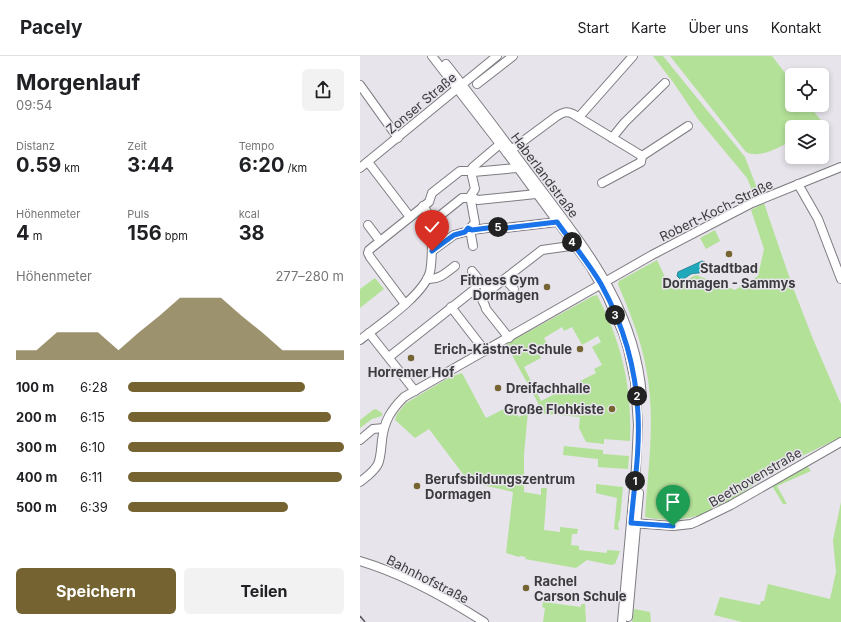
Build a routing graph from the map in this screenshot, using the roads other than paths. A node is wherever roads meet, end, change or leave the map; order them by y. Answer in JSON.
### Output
{"nodes":[{"id":1,"x":432,"y":56,"type":"edge"},
{"id":2,"x":439,"y":56,"type":"edge"},
{"id":3,"x":497,"y":56,"type":"edge"},
{"id":4,"x":513,"y":56,"type":"edge"},
{"id":5,"x":633,"y":56,"type":"edge"},
{"id":6,"x":665,"y":83,"type":"dead end"},
{"id":7,"x":477,"y":84,"type":"dead end"},
{"id":8,"x":360,"y":85,"type":"edge"},
{"id":9,"x":460,"y":86,"type":"junction"},
{"id":10,"x":579,"y":117,"type":"junction"},
{"id":11,"x":688,"y":126,"type":"dead end"},
{"id":12,"x":398,"y":138,"type":"junction"},
{"id":13,"x":612,"y":138,"type":"junction"},
{"id":14,"x":500,"y":144,"type":"junction"},
{"id":15,"x":509,"y":152,"type":"junction"},
{"id":16,"x":642,"y":156,"type":"junction"},
{"id":17,"x":368,"y":162,"type":"junction"},
{"id":18,"x":841,"y":167,"type":"edge"},
{"id":19,"x":360,"y":168,"type":"edge"},
{"id":20,"x":517,"y":168,"type":"junction"},
{"id":21,"x":471,"y":172,"type":"junction"},
{"id":22,"x":602,"y":183,"type":"dead end"},
{"id":23,"x":798,"y":184,"type":"junction"},
{"id":24,"x":536,"y":194,"type":"junction"},
{"id":25,"x":470,"y":198,"type":"junction"},
{"id":26,"x":424,"y":206,"type":"junction"},
{"id":27,"x":410,"y":217,"type":"junction"},
{"id":28,"x":432,"y":222,"type":"junction"},
{"id":29,"x":557,"y":222,"type":"junction"},
{"id":30,"x":368,"y":225,"type":"dead end"},
{"id":31,"x":470,"y":231,"type":"junction"},
{"id":32,"x":380,"y":241,"type":"junction"},
{"id":33,"x":573,"y":244,"type":"junction"},
{"id":34,"x":473,"y":246,"type":"dead end"},
{"id":35,"x":432,"y":251,"type":"junction"},
{"id":36,"x":455,"y":266,"type":"dead end"},
{"id":37,"x":472,"y":272,"type":"dead end"},
{"id":38,"x":427,"y":279,"type":"junction"},
{"id":39,"x":505,"y":279,"type":"junction"},
{"id":40,"x":841,"y":279,"type":"edge"},
{"id":41,"x":604,"y":283,"type":"junction"},
{"id":42,"x":480,"y":289,"type":"junction"},
{"id":43,"x":514,"y":289,"type":"dead end"},
{"id":44,"x":405,"y":304,"type":"junction"},
{"id":45,"x":451,"y":307,"type":"junction"},
{"id":46,"x":369,"y":332,"type":"junction"},
{"id":47,"x":508,"y":338,"type":"junction"},
{"id":48,"x":360,"y":340,"type":"edge"},
{"id":49,"x":485,"y":351,"type":"junction"},
{"id":50,"x":389,"y":357,"type":"junction"},
{"id":51,"x":415,"y":391,"type":"junction"},
{"id":52,"x":384,"y":428,"type":"junction"},
{"id":53,"x":360,"y":440,"type":"edge"},
{"id":54,"x":841,"y":442,"type":"edge"},
{"id":55,"x":360,"y":482,"type":"edge"},
{"id":56,"x":634,"y":524,"type":"junction"},
{"id":57,"x":360,"y":561,"type":"edge"},
{"id":58,"x":484,"y":622,"type":"edge"},
{"id":59,"x":622,"y":622,"type":"edge"},
{"id":60,"x":627,"y":622,"type":"edge"}],
"edges":[{"from":1,"to":9,"type":"street","name":"Haberlandstraße"},
{"from":2,"to":9,"type":"street","name":"Haberlandstraße"},
{"from":3,"to":9,"type":"street","name":"Zonser Straße"},
{"from":4,"to":7,"type":"street","name":"Zonser Straße"},
{"from":5,"to":10,"type":"street"},
{"from":6,"to":13,"type":"street"},
{"from":8,"to":12,"type":"street"},
{"from":9,"to":12,"type":"street","name":"Zonser Straße"},
{"from":9,"to":14,"type":"street","name":"Haberlandstraße"},
{"from":9,"to":15,"type":"street","name":"Haberlandstraße"},
{"from":10,"to":13,"type":"street"},
{"from":10,"to":15,"type":"street"},
{"from":11,"to":16,"type":"street"},
{"from":12,"to":17,"type":"street","name":"Zonser Straße"},
{"from":13,"to":16,"type":"street"},
{"from":14,"to":15,"type":"street","name":"Haberlandstraße"},
{"from":14,"to":21,"type":"street"},
{"from":15,"to":20,"type":"street","name":"Haberlandstraße"},
{"from":15,"to":41,"type":"street","name":"Haberlandstraße"},
{"from":16,"to":22,"type":"street"},
{"from":17,"to":19,"type":"street","name":"Zonser Straße"},
{"from":17,"to":27,"type":"street"},
{"from":18,"to":23,"type":"street","name":"Robert-Koch-Straße"},
{"from":20,"to":21,"type":"street","name":"Haberlandstraße"},
{"from":20,"to":24,"type":"street","name":"Haberlandstraße"},
{"from":21,"to":25,"type":"street"},
{"from":21,"to":26,"type":"street"},
{"from":23,"to":40,"type":"street"},
{"from":23,"to":41,"type":"street","name":"Robert-Koch-Straße"},
{"from":24,"to":25,"type":"street","name":"Haberlandstraße"},
{"from":24,"to":29,"type":"street","name":"Haberlandstraße"},
{"from":25,"to":28,"type":"street"},
{"from":25,"to":31,"type":"street"},
{"from":26,"to":27,"type":"street"},
{"from":26,"to":28,"type":"street"},
{"from":27,"to":32,"type":"street"},
{"from":28,"to":35,"type":"street"},
{"from":29,"to":31,"type":"street","name":"Haberlandstraße"},
{"from":29,"to":33,"type":"street","name":"Haberlandstraße"},
{"from":30,"to":32,"type":"street"},
{"from":31,"to":34,"type":"street"},
{"from":31,"to":35,"type":"street","name":"Haberlandstraße"},
{"from":32,"to":44,"type":"street"},
{"from":33,"to":39,"type":"street"},
{"from":33,"to":41,"type":"street","name":"Haberlandstraße"},
{"from":35,"to":38,"type":"street"},
{"from":36,"to":38,"type":"street"},
{"from":37,"to":42,"type":"street"},
{"from":38,"to":44,"type":"street"},
{"from":39,"to":42,"type":"street"},
{"from":39,"to":43,"type":"street"},
{"from":41,"to":47,"type":"street","name":"Robert-Koch-Straße"},
{"from":41,"to":56,"type":"street","name":"Haberlandstraße"},
{"from":42,"to":45,"type":"street"},
{"from":42,"to":47,"type":"street"},
{"from":44,"to":46,"type":"street"},
{"from":45,"to":49,"type":"street"},
{"from":45,"to":50,"type":"street"},
{"from":46,"to":48,"type":"street"},
{"from":46,"to":50,"type":"street"},
{"from":47,"to":49,"type":"street","name":"Robert-Koch-Straße"},
{"from":49,"to":51,"type":"street","name":"Robert-Koch-Straße"},
{"from":50,"to":51,"type":"street"},
{"from":51,"to":52,"type":"street","name":"Robert-Koch-Straße"},
{"from":52,"to":53,"type":"street"},
{"from":52,"to":55,"type":"street","name":"Robert-Koch-Straße"},
{"from":54,"to":56,"type":"street","name":"Beethovenstraße"},
{"from":56,"to":59,"type":"street","name":"Haberlandstraße"},
{"from":56,"to":60,"type":"street","name":"Haberlandstraße"},
{"from":57,"to":58,"type":"street","name":"Bahnhofstraße"}]}
